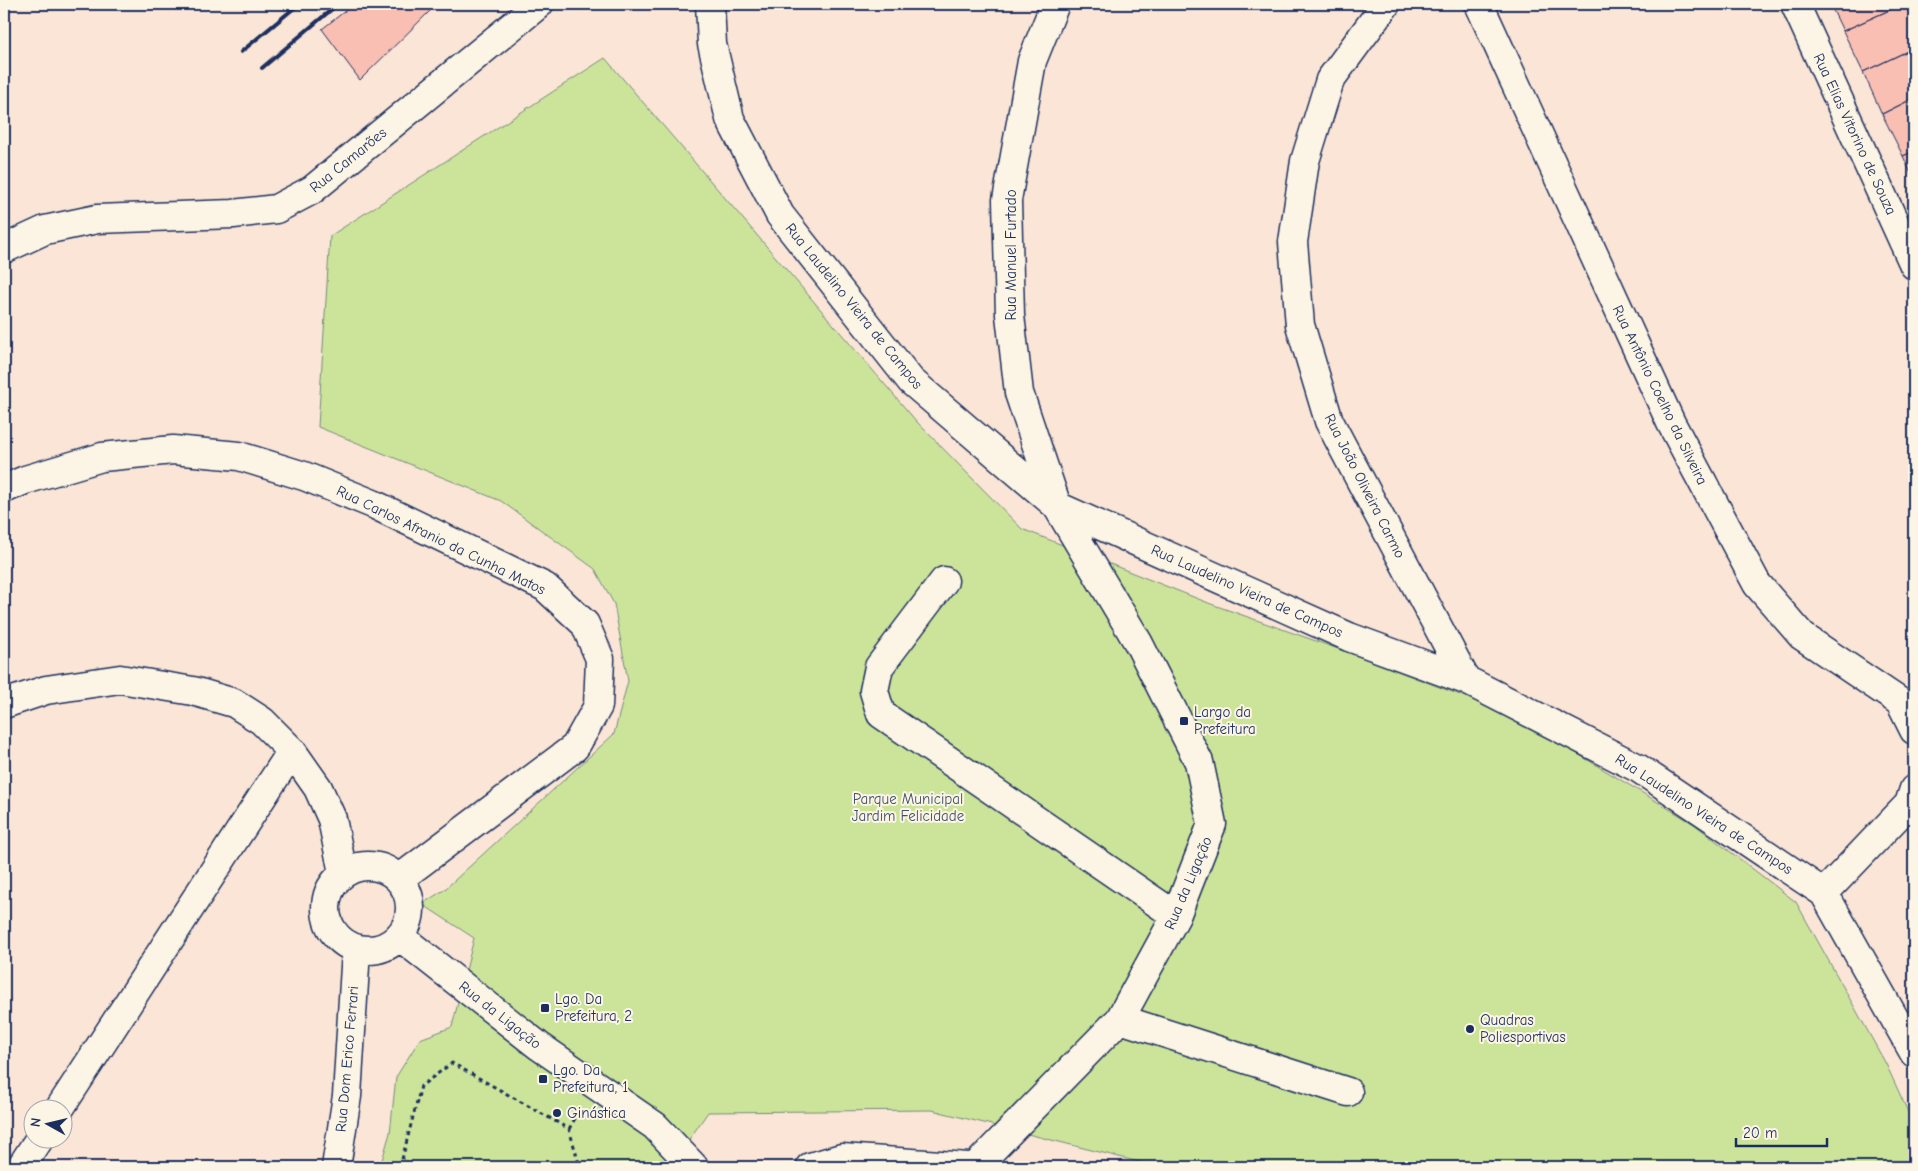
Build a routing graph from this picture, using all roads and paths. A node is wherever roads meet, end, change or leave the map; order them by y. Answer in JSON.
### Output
{"nodes":[{"id":1,"x":539,"y":4,"type":"edge"},
{"id":2,"x":710,"y":4,"type":"edge"},
{"id":3,"x":1055,"y":4,"type":"edge"},
{"id":4,"x":1386,"y":4,"type":"edge"},
{"id":5,"x":1479,"y":4,"type":"edge"},
{"id":6,"x":1795,"y":4,"type":"edge"},
{"id":7,"x":4,"y":249,"type":"edge"},
{"id":8,"x":1914,"y":264,"type":"edge"},
{"id":9,"x":4,"y":489,"type":"edge"},
{"id":10,"x":1057,"y":506,"type":"junction"},
{"id":11,"x":944,"y":581,"type":"dead end"},
{"id":12,"x":1466,"y":680,"type":"junction"},
{"id":13,"x":4,"y":704,"type":"edge"},
{"id":14,"x":1914,"y":730,"type":"edge"},
{"id":15,"x":292,"y":750,"type":"junction"},
{"id":16,"x":1914,"y":789,"type":"edge"},
{"id":17,"x":343,"y":873,"type":"junction"},
{"id":18,"x":399,"y":879,"type":"junction"},
{"id":19,"x":1824,"y":892,"type":"junction"},
{"id":20,"x":1176,"y":916,"type":"junction"},
{"id":21,"x":399,"y":936,"type":"junction"},
{"id":22,"x":356,"y":950,"type":"junction"},
{"id":23,"x":1120,"y":1019,"type":"junction"},
{"id":24,"x":1914,"y":1054,"type":"edge"},
{"id":25,"x":1348,"y":1092,"type":"dead end"},
{"id":26,"x":66,"y":1098,"type":"edge"},
{"id":27,"x":33,"y":1148,"type":"edge"},
{"id":28,"x":21,"y":1167,"type":"edge"},
{"id":29,"x":336,"y":1167,"type":"edge"},
{"id":30,"x":400,"y":1167,"type":"edge"},
{"id":31,"x":580,"y":1167,"type":"edge"},
{"id":32,"x":694,"y":1167,"type":"edge"},
{"id":33,"x":810,"y":1167,"type":"edge"},
{"id":34,"x":968,"y":1167,"type":"edge"},
{"id":35,"x":974,"y":1167,"type":"edge"}],
"edges":[{"from":1,"to":7,"type":"street","name":"Rua Camarões"},
{"from":2,"to":10,"type":"street","name":"Rua Laudelino Vieira de Campos"},
{"from":3,"to":10,"type":"street","name":"Rua Manuel Furtado"},
{"from":4,"to":12,"type":"street","name":"Rua João Oliveira Carmo"},
{"from":5,"to":14,"type":"street","name":"Rua Antônio Coelho da Silveira"},
{"from":6,"to":8,"type":"street","name":"Rua Elias Vitorino de Souza"},
{"from":9,"to":18,"type":"street","name":"Rua Carlos Afranio da Cunha Matos"},
{"from":10,"to":12,"type":"street","name":"Rua Laudelino Vieira de Campos"},
{"from":10,"to":20,"type":"street","name":"Rua da Ligação"},
{"from":11,"to":20,"type":"street"},
{"from":12,"to":19,"type":"street","name":"Rua Laudelino Vieira de Campos"},
{"from":13,"to":15,"type":"street"},
{"from":15,"to":17,"type":"street"},
{"from":15,"to":26,"type":"street"},
{"from":16,"to":19,"type":"street"},
{"from":17,"to":18,"type":"street"},
{"from":17,"to":22,"type":"street"},
{"from":18,"to":21,"type":"street"},
{"from":19,"to":24,"type":"street","name":"Rua Laudelino Vieira de Campos"},
{"from":20,"to":23,"type":"street","name":"Rua da Ligação"},
{"from":21,"to":22,"type":"street"},
{"from":21,"to":32,"type":"street","name":"Rua da Ligação"},
{"from":22,"to":29,"type":"street","name":"Rua Dom Erico Ferrari"},
{"from":23,"to":25,"type":"street"},
{"from":23,"to":35,"type":"street","name":"Rua da Ligação"},
{"from":27,"to":28,"type":"street"},
{"from":30,"to":31,"type":"path"},
{"from":33,"to":34,"type":"street"}]}
